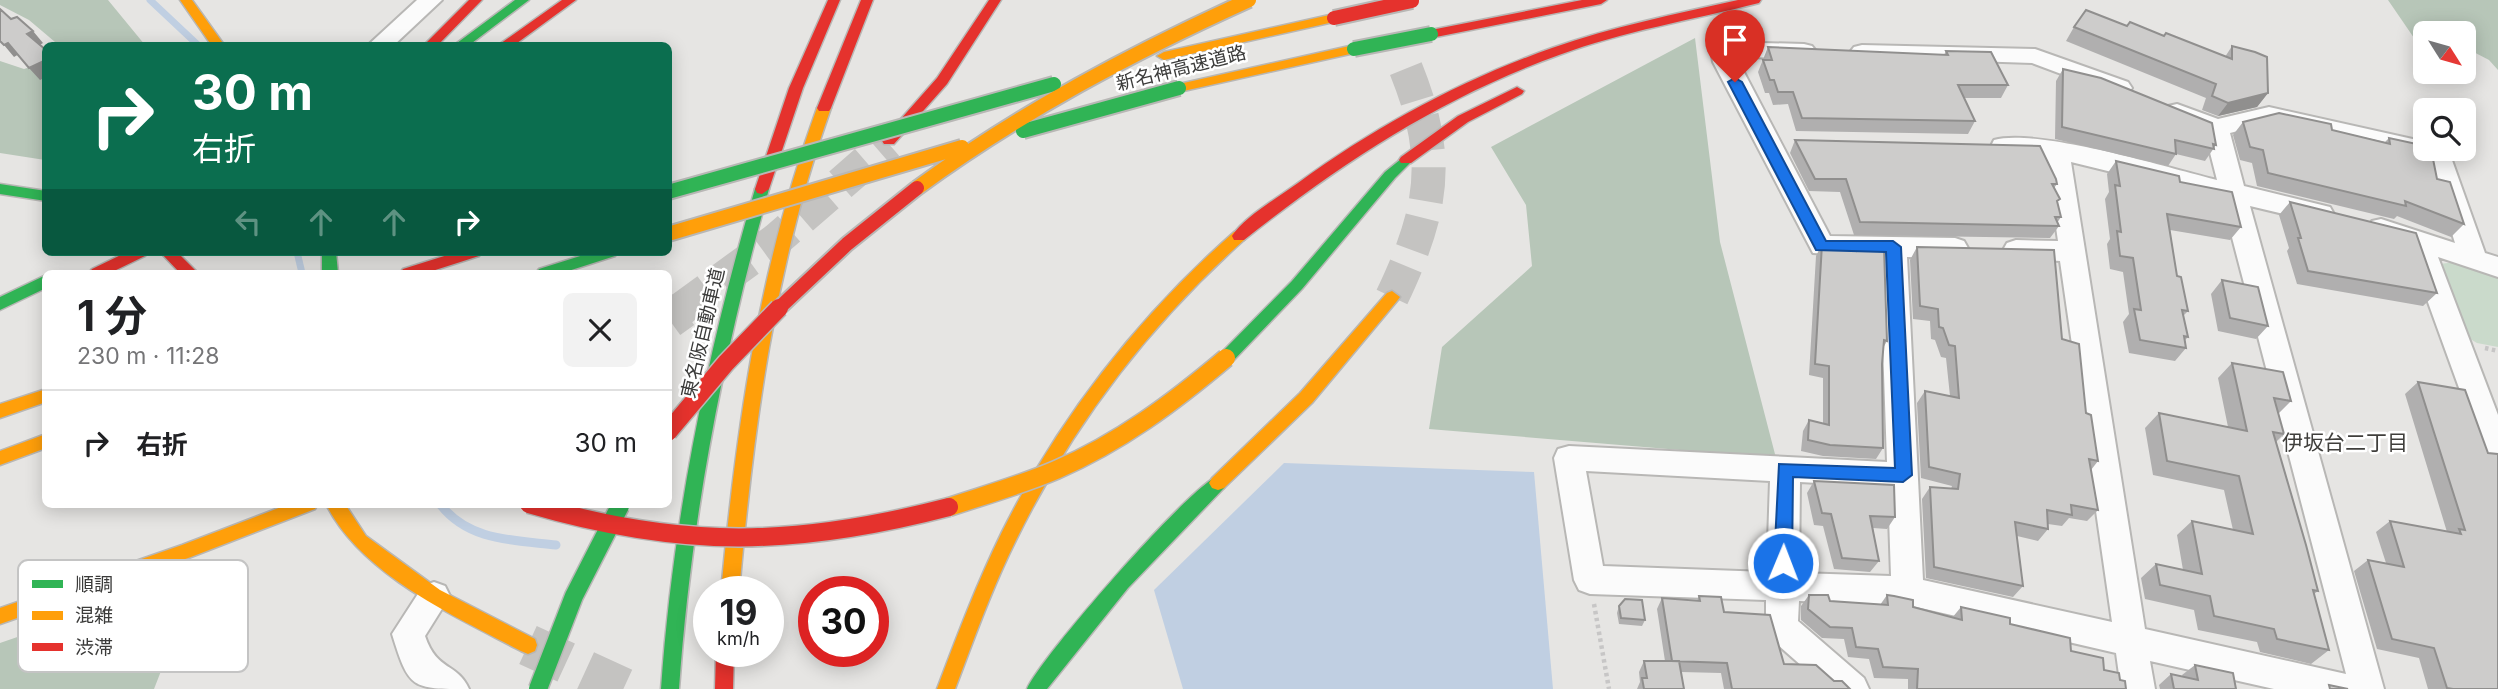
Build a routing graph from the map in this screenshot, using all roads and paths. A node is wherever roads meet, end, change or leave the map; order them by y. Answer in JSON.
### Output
{"nodes":[{"id":1,"x":186,"y":0,"type":"edge"},
{"id":2,"x":430,"y":0,"type":"edge"},
{"id":3,"x":476,"y":0,"type":"edge"},
{"id":4,"x":523,"y":0,"type":"edge"},
{"id":5,"x":570,"y":0,"type":"edge"},
{"id":6,"x":834,"y":0,"type":"edge"},
{"id":7,"x":867,"y":0,"type":"edge"},
{"id":8,"x":995,"y":0,"type":"edge"},
{"id":9,"x":1249,"y":0,"type":"edge"},
{"id":10,"x":1360,"y":0,"type":"edge"},
{"id":11,"x":1601,"y":0,"type":"edge"},
{"id":12,"x":1755,"y":0,"type":"edge"},
{"id":13,"x":1415,"y":1,"type":"edge"},
{"id":14,"x":1723,"y":7,"type":"junction"},
{"id":15,"x":216,"y":42,"type":"edge"},
{"id":16,"x":383,"y":42,"type":"edge"},
{"id":17,"x":433,"y":42,"type":"edge"},
{"id":18,"x":464,"y":42,"type":"edge"},
{"id":19,"x":509,"y":42,"type":"edge"},
{"id":20,"x":1401,"y":57,"type":"tunnel mouth"},
{"id":21,"x":1581,"y":61,"type":"dead end"},
{"id":22,"x":1535,"y":82,"type":"dead end"},
{"id":23,"x":2216,"y":128,"type":"junction"},
{"id":24,"x":1766,"y":141,"type":"junction"},
{"id":25,"x":888,"y":142,"type":"tunnel mouth"},
{"id":26,"x":1793,"y":142,"type":"edge"},
{"id":27,"x":1983,"y":145,"type":"edge"},
{"id":28,"x":2057,"y":150,"type":"junction"},
{"id":29,"x":0,"y":189,"type":"edge"},
{"id":30,"x":672,"y":191,"type":"edge"},
{"id":31,"x":2234,"y":194,"type":"junction"},
{"id":32,"x":42,"y":195,"type":"edge"},
{"id":33,"x":672,"y":233,"type":"edge"},
{"id":34,"x":2418,"y":239,"type":"junction"},
{"id":35,"x":1893,"y":247,"type":"junction"},
{"id":36,"x":2071,"y":251,"type":"junction"},
{"id":37,"x":94,"y":256,"type":"edge"},
{"id":38,"x":131,"y":256,"type":"edge"},
{"id":39,"x":172,"y":256,"type":"edge"},
{"id":40,"x":461,"y":256,"type":"edge"},
{"id":41,"x":597,"y":256,"type":"edge"},
{"id":42,"x":83,"y":262,"type":"dead end"},
{"id":43,"x":2486,"y":263,"type":"edge"},
{"id":44,"x":103,"y":270,"type":"edge"},
{"id":45,"x":188,"y":270,"type":"edge"},
{"id":46,"x":417,"y":270,"type":"edge"},
{"id":47,"x":553,"y":270,"type":"edge"},
{"id":48,"x":42,"y":283,"type":"edge"},
{"id":49,"x":1392,"y":297,"type":"tunnel mouth"},
{"id":50,"x":42,"y":299,"type":"edge"},
{"id":51,"x":0,"y":304,"type":"edge"},
{"id":52,"x":0,"y":318,"type":"edge"},
{"id":53,"x":42,"y":396,"type":"edge"},
{"id":54,"x":0,"y":411,"type":"edge"},
{"id":55,"x":672,"y":427,"type":"edge"},
{"id":56,"x":42,"y":442,"type":"edge"},
{"id":57,"x":2498,"y":454,"type":"edge"},
{"id":58,"x":0,"y":458,"type":"edge"},
{"id":59,"x":1785,"y":469,"type":"junction"},
{"id":60,"x":1903,"y":475,"type":"junction"},
{"id":61,"x":299,"y":508,"type":"edge"},
{"id":62,"x":338,"y":508,"type":"edge"},
{"id":63,"x":542,"y":508,"type":"edge"},
{"id":64,"x":619,"y":508,"type":"edge"},
{"id":65,"x":156,"y":560,"type":"edge"},
{"id":66,"x":731,"y":576,"type":"edge"},
{"id":67,"x":1590,"y":580,"type":"junction"},
{"id":68,"x":1782,"y":587,"type":"junction"},
{"id":69,"x":1908,"y":591,"type":"junction"},
{"id":70,"x":433,"y":596,"type":"junction"},
{"id":71,"x":18,"y":610,"type":"edge"},
{"id":72,"x":0,"y":616,"type":"edge"},
{"id":73,"x":2130,"y":641,"type":"junction"},
{"id":74,"x":528,"y":645,"type":"tunnel mouth"},
{"id":75,"x":725,"y":667,"type":"edge"},
{"id":76,"x":452,"y":689,"type":"edge"},
{"id":77,"x":538,"y":689,"type":"edge"},
{"id":78,"x":670,"y":689,"type":"edge"},
{"id":79,"x":724,"y":689,"type":"edge"},
{"id":80,"x":946,"y":689,"type":"edge"},
{"id":81,"x":1037,"y":689,"type":"edge"},
{"id":82,"x":1609,"y":689,"type":"edge"},
{"id":83,"x":1852,"y":689,"type":"edge"},
{"id":84,"x":2138,"y":689,"type":"edge"},
{"id":85,"x":2343,"y":689,"type":"edge"},
{"id":86,"x":2367,"y":689,"type":"edge"}],
"edges":[{"from":1,"to":15,"type":"main road"},
{"from":2,"to":16,"type":"street"},
{"from":3,"to":17,"type":"main road"},
{"from":4,"to":18,"type":"main road"},
{"from":5,"to":19,"type":"main road"},
{"from":6,"to":78,"type":"main road","name":"東名阪自動車道"},
{"from":7,"to":66,"type":"main road"},
{"from":8,"to":25,"type":"main road"},
{"from":9,"to":55,"type":"main road","bridge":true},
{"from":10,"to":20,"type":"main road"},
{"from":11,"to":33,"type":"main road","name":"新名神高速道路","bridge":true},
{"from":12,"to":14,"type":"main road"},
{"from":13,"to":30,"type":"main road","name":"新名神高速道路","bridge":true},
{"from":14,"to":21,"type":"main road"},
{"from":14,"to":80,"type":"main road"},
{"from":22,"to":63,"type":"main road","bridge":true},
{"from":23,"to":24,"type":"street"},
{"from":23,"to":31,"type":"street"},
{"from":23,"to":43,"type":"street"},
{"from":24,"to":26,"type":"street"},
{"from":24,"to":35,"type":"street"},
{"from":27,"to":28,"type":"street"},
{"from":28,"to":31,"type":"street"},
{"from":28,"to":36,"type":"street"},
{"from":29,"to":32,"type":"main road"},
{"from":31,"to":34,"type":"street"},
{"from":31,"to":86,"type":"street"},
{"from":34,"to":43,"type":"street"},
{"from":34,"to":57,"type":"street"},
{"from":35,"to":36,"type":"street"},
{"from":35,"to":60,"type":"street"},
{"from":36,"to":73,"type":"street"},
{"from":37,"to":42,"type":"main road"},
{"from":38,"to":44,"type":"main road"},
{"from":39,"to":45,"type":"main road"},
{"from":40,"to":46,"type":"main road"},
{"from":41,"to":47,"type":"main road"},
{"from":48,"to":51,"type":"main road"},
{"from":49,"to":81,"type":"main road"},
{"from":50,"to":52,"type":"main road"},
{"from":53,"to":54,"type":"main road"},
{"from":56,"to":58,"type":"main road"},
{"from":59,"to":60,"type":"street"},
{"from":59,"to":67,"type":"street"},
{"from":59,"to":68,"type":"street"},
{"from":60,"to":69,"type":"street"},
{"from":61,"to":65,"type":"main road"},
{"from":62,"to":70,"type":"main road"},
{"from":64,"to":77,"type":"main road","bridge":true},
{"from":67,"to":68,"type":"street"},
{"from":67,"to":82,"type":"path"},
{"from":68,"to":69,"type":"street"},
{"from":68,"to":83,"type":"street"},
{"from":69,"to":73,"type":"street"},
{"from":70,"to":74,"type":"main road"},
{"from":70,"to":76,"type":"street"},
{"from":71,"to":72,"type":"main road"},
{"from":73,"to":84,"type":"street"},
{"from":73,"to":85,"type":"street"},
{"from":75,"to":79,"type":"main road"}]}
